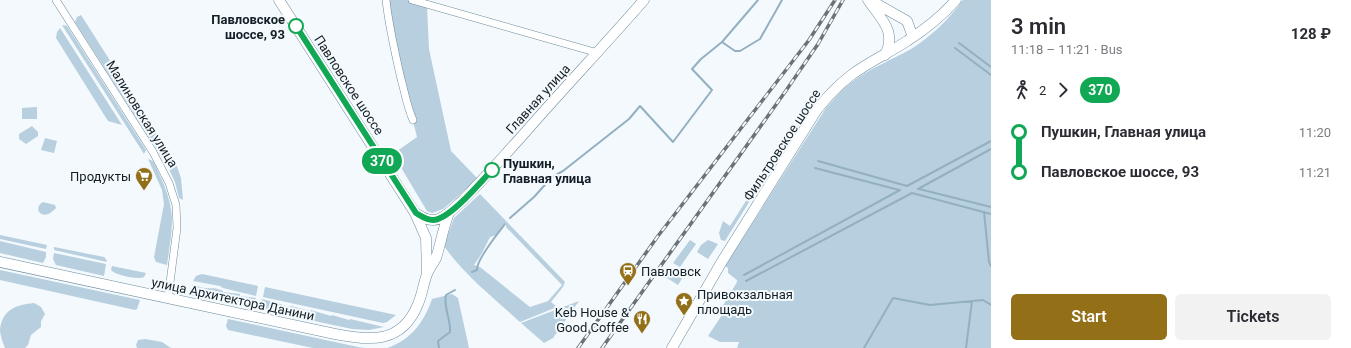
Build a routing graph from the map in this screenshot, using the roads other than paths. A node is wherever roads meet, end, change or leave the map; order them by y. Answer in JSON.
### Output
{"nodes":[{"id":1,"x":56,"y":0,"type":"edge"},
{"id":2,"x":280,"y":0,"type":"edge"},
{"id":3,"x":386,"y":0,"type":"edge"},
{"id":4,"x":412,"y":0,"type":"edge"},
{"id":5,"x":644,"y":0,"type":"edge"},
{"id":6,"x":869,"y":0,"type":"edge"},
{"id":7,"x":956,"y":0,"type":"edge"},
{"id":8,"x":907,"y":21,"type":"junction"},
{"id":9,"x":931,"y":25,"type":"junction"},
{"id":10,"x":889,"y":31,"type":"junction"},
{"id":11,"x":910,"y":39,"type":"junction"},
{"id":12,"x":598,"y":53,"type":"junction"},
{"id":13,"x":884,"y":55,"type":"junction"},
{"id":14,"x":413,"y":120,"type":"dead end"},
{"id":15,"x":416,"y":213,"type":"junction"},
{"id":16,"x":449,"y":213,"type":"junction"},
{"id":17,"x":0,"y":262,"type":"edge"},
{"id":18,"x":427,"y":275,"type":"junction"},
{"id":19,"x":168,"y":298,"type":"junction"},
{"id":20,"x":672,"y":348,"type":"edge"}],
"edges":[{"from":1,"to":19,"type":"street","name":"Малиновская улица"},
{"from":2,"to":15,"type":"main road","name":"Павловское шоссе"},
{"from":3,"to":14,"type":"street"},
{"from":4,"to":12,"type":"street"},
{"from":5,"to":12,"type":"main road","name":"Главная улица"},
{"from":6,"to":8,"type":"main road"},
{"from":6,"to":10,"type":"main road"},
{"from":7,"to":9,"type":"main road","name":"Фильтровское шоссе"},
{"from":8,"to":9,"type":"main road"},
{"from":8,"to":11,"type":"main road"},
{"from":9,"to":11,"type":"main road","name":"Фильтровское шоссе"},
{"from":10,"to":11,"type":"main road"},
{"from":10,"to":13,"type":"main road"},
{"from":11,"to":13,"type":"main road","name":"Фильтровское шоссе"},
{"from":12,"to":16,"type":"main road","name":"Главная улица"},
{"from":13,"to":20,"type":"main road","name":"Фильтровское шоссе"},
{"from":15,"to":16,"type":"main road"},
{"from":15,"to":18,"type":"main road","name":"улица Архитектора Данини"},
{"from":16,"to":18,"type":"main road","name":"улица Архитектора Данини"},
{"from":17,"to":19,"type":"main road","name":"улица Архитектора Данини"},
{"from":18,"to":19,"type":"main road","name":"улица Архитектора Данини"}]}
